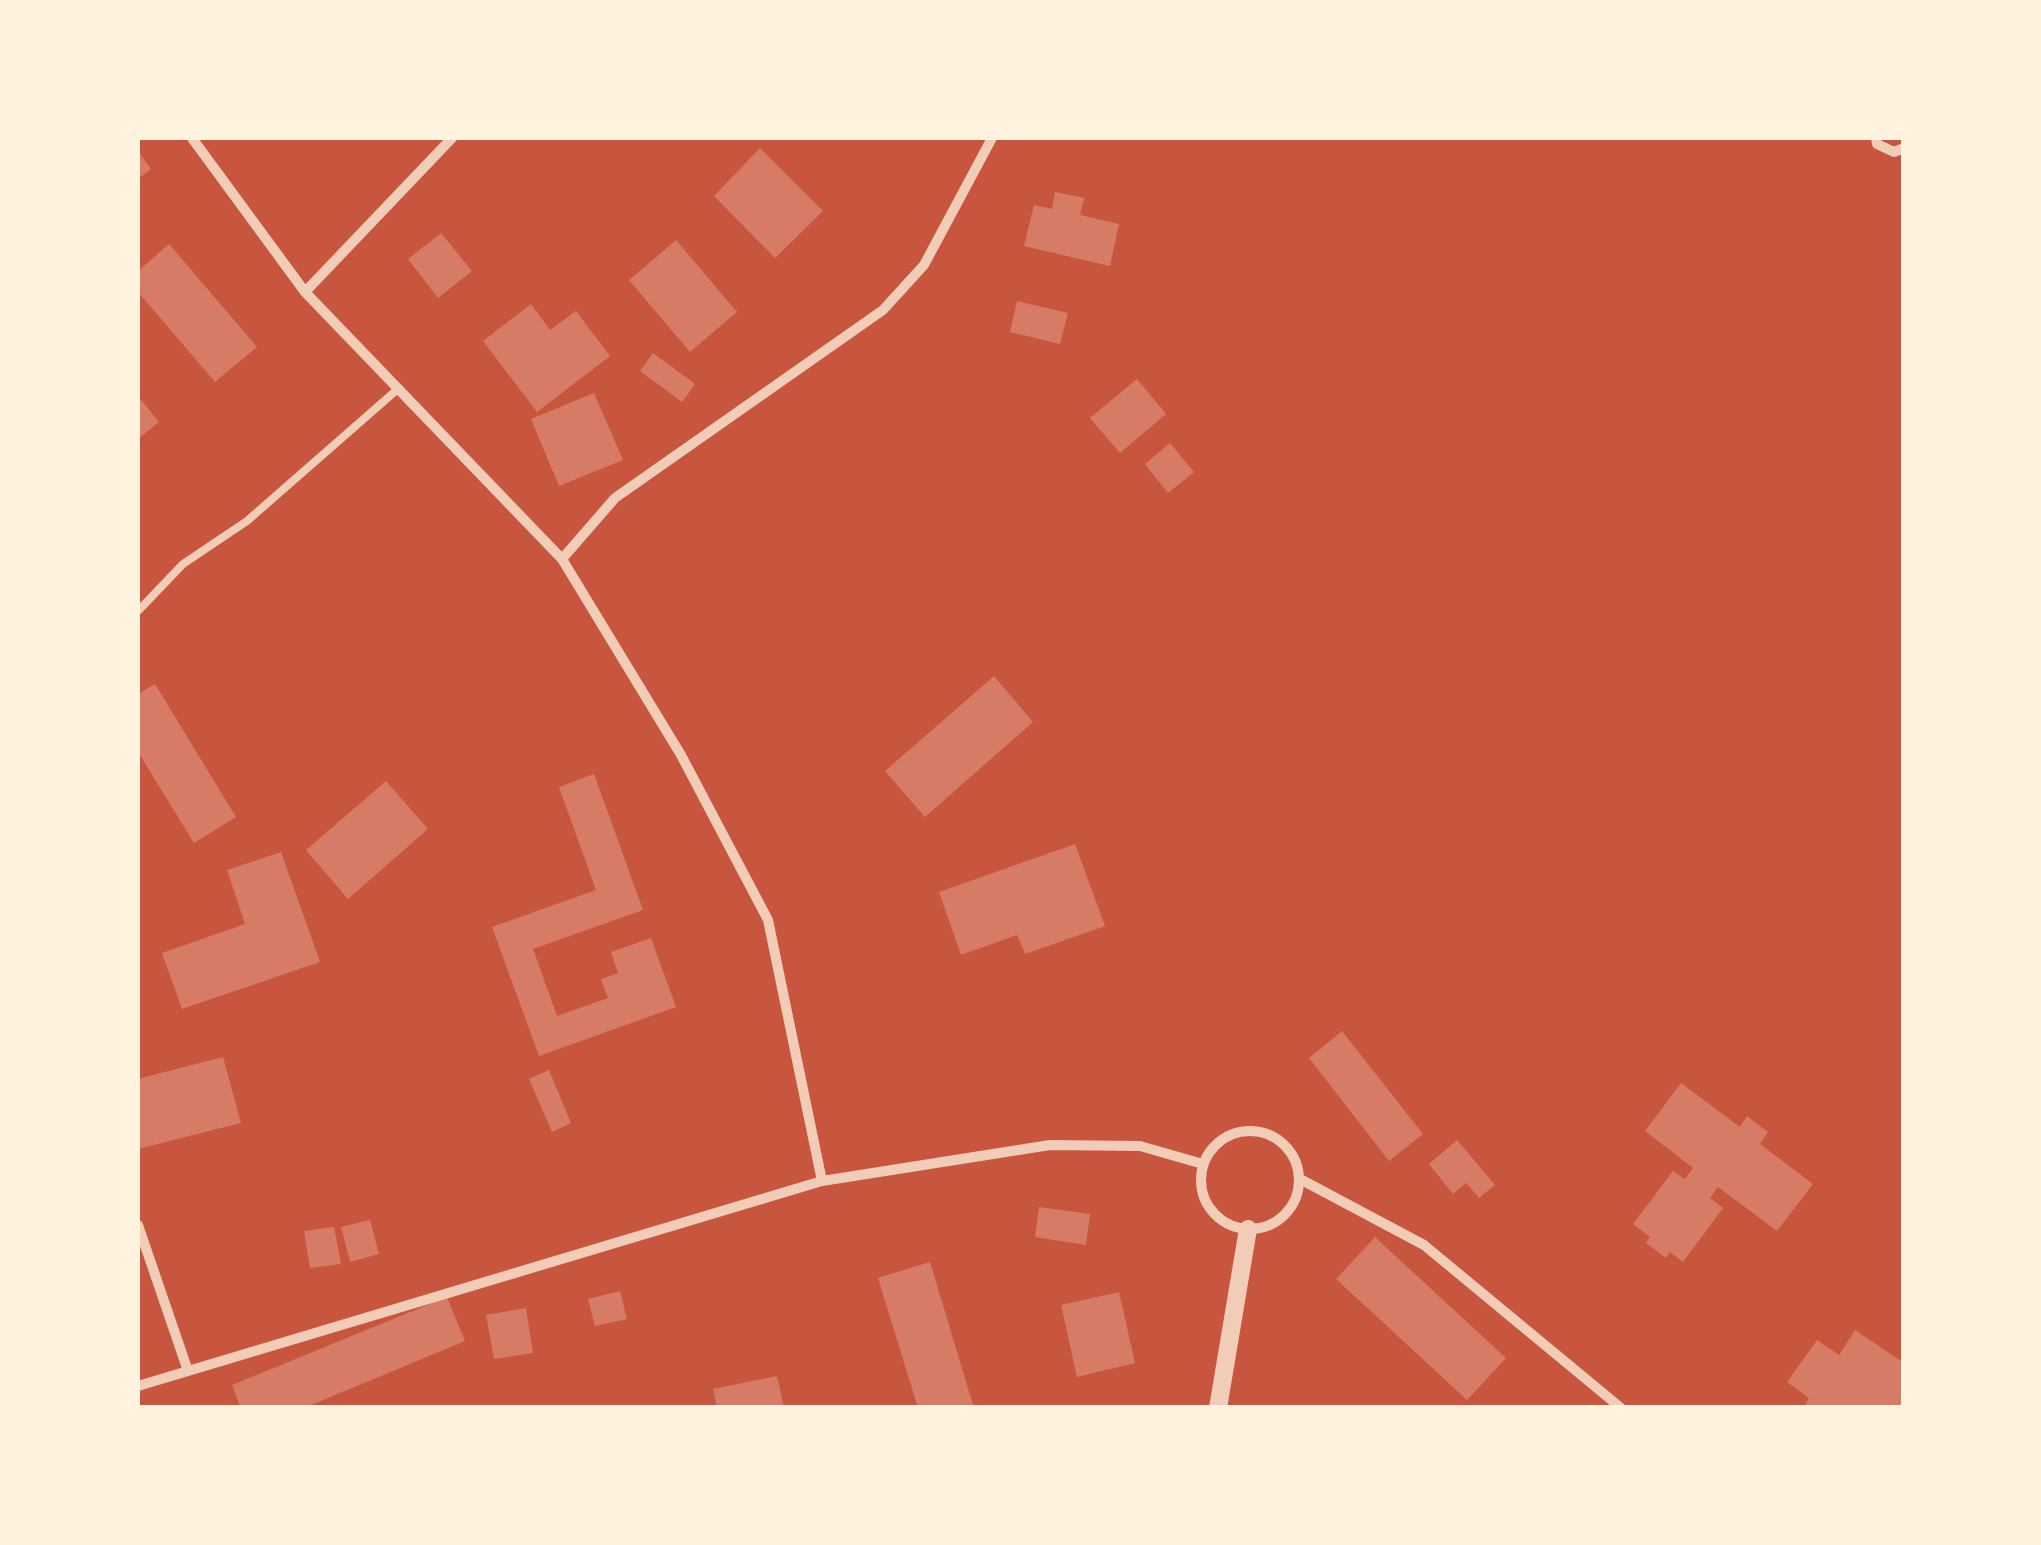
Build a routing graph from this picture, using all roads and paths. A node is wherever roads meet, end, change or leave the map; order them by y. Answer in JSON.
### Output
{"nodes":[{"id":1,"x":192,"y":138,"type":"edge"},
{"id":2,"x":452,"y":138,"type":"edge"},
{"id":3,"x":992,"y":138,"type":"edge"},
{"id":4,"x":1876,"y":138,"type":"edge"},
{"id":5,"x":1904,"y":148,"type":"edge"},
{"id":6,"x":306,"y":292,"type":"junction"},
{"id":7,"x":400,"y":388,"type":"junction"},
{"id":8,"x":562,"y":559,"type":"junction"},
{"id":9,"x":138,"y":610,"type":"edge"},
{"id":10,"x":1202,"y":1164,"type":"junction"},
{"id":11,"x":1300,"y":1179,"type":"junction"},
{"id":12,"x":822,"y":1180,"type":"junction"},
{"id":13,"x":138,"y":1225,"type":"edge"},
{"id":14,"x":1248,"y":1229,"type":"junction"},
{"id":15,"x":188,"y":1371,"type":"junction"},
{"id":16,"x":138,"y":1386,"type":"edge"},
{"id":17,"x":1218,"y":1408,"type":"edge"},
{"id":18,"x":1622,"y":1408,"type":"edge"}],
"edges":[{"from":1,"to":6,"type":"street"},
{"from":2,"to":6,"type":"street"},
{"from":3,"to":8,"type":"street"},
{"from":4,"to":5,"type":"street"},
{"from":6,"to":7,"type":"street"},
{"from":7,"to":8,"type":"street"},
{"from":7,"to":9,"type":"lane"},
{"from":8,"to":12,"type":"street"},
{"from":10,"to":11,"type":"street"},
{"from":10,"to":12,"type":"street"},
{"from":10,"to":14,"type":"street"},
{"from":11,"to":14,"type":"street"},
{"from":11,"to":18,"type":"street"},
{"from":12,"to":15,"type":"street"},
{"from":13,"to":15,"type":"street"},
{"from":14,"to":17,"type":"street"},
{"from":15,"to":16,"type":"street"}]}
